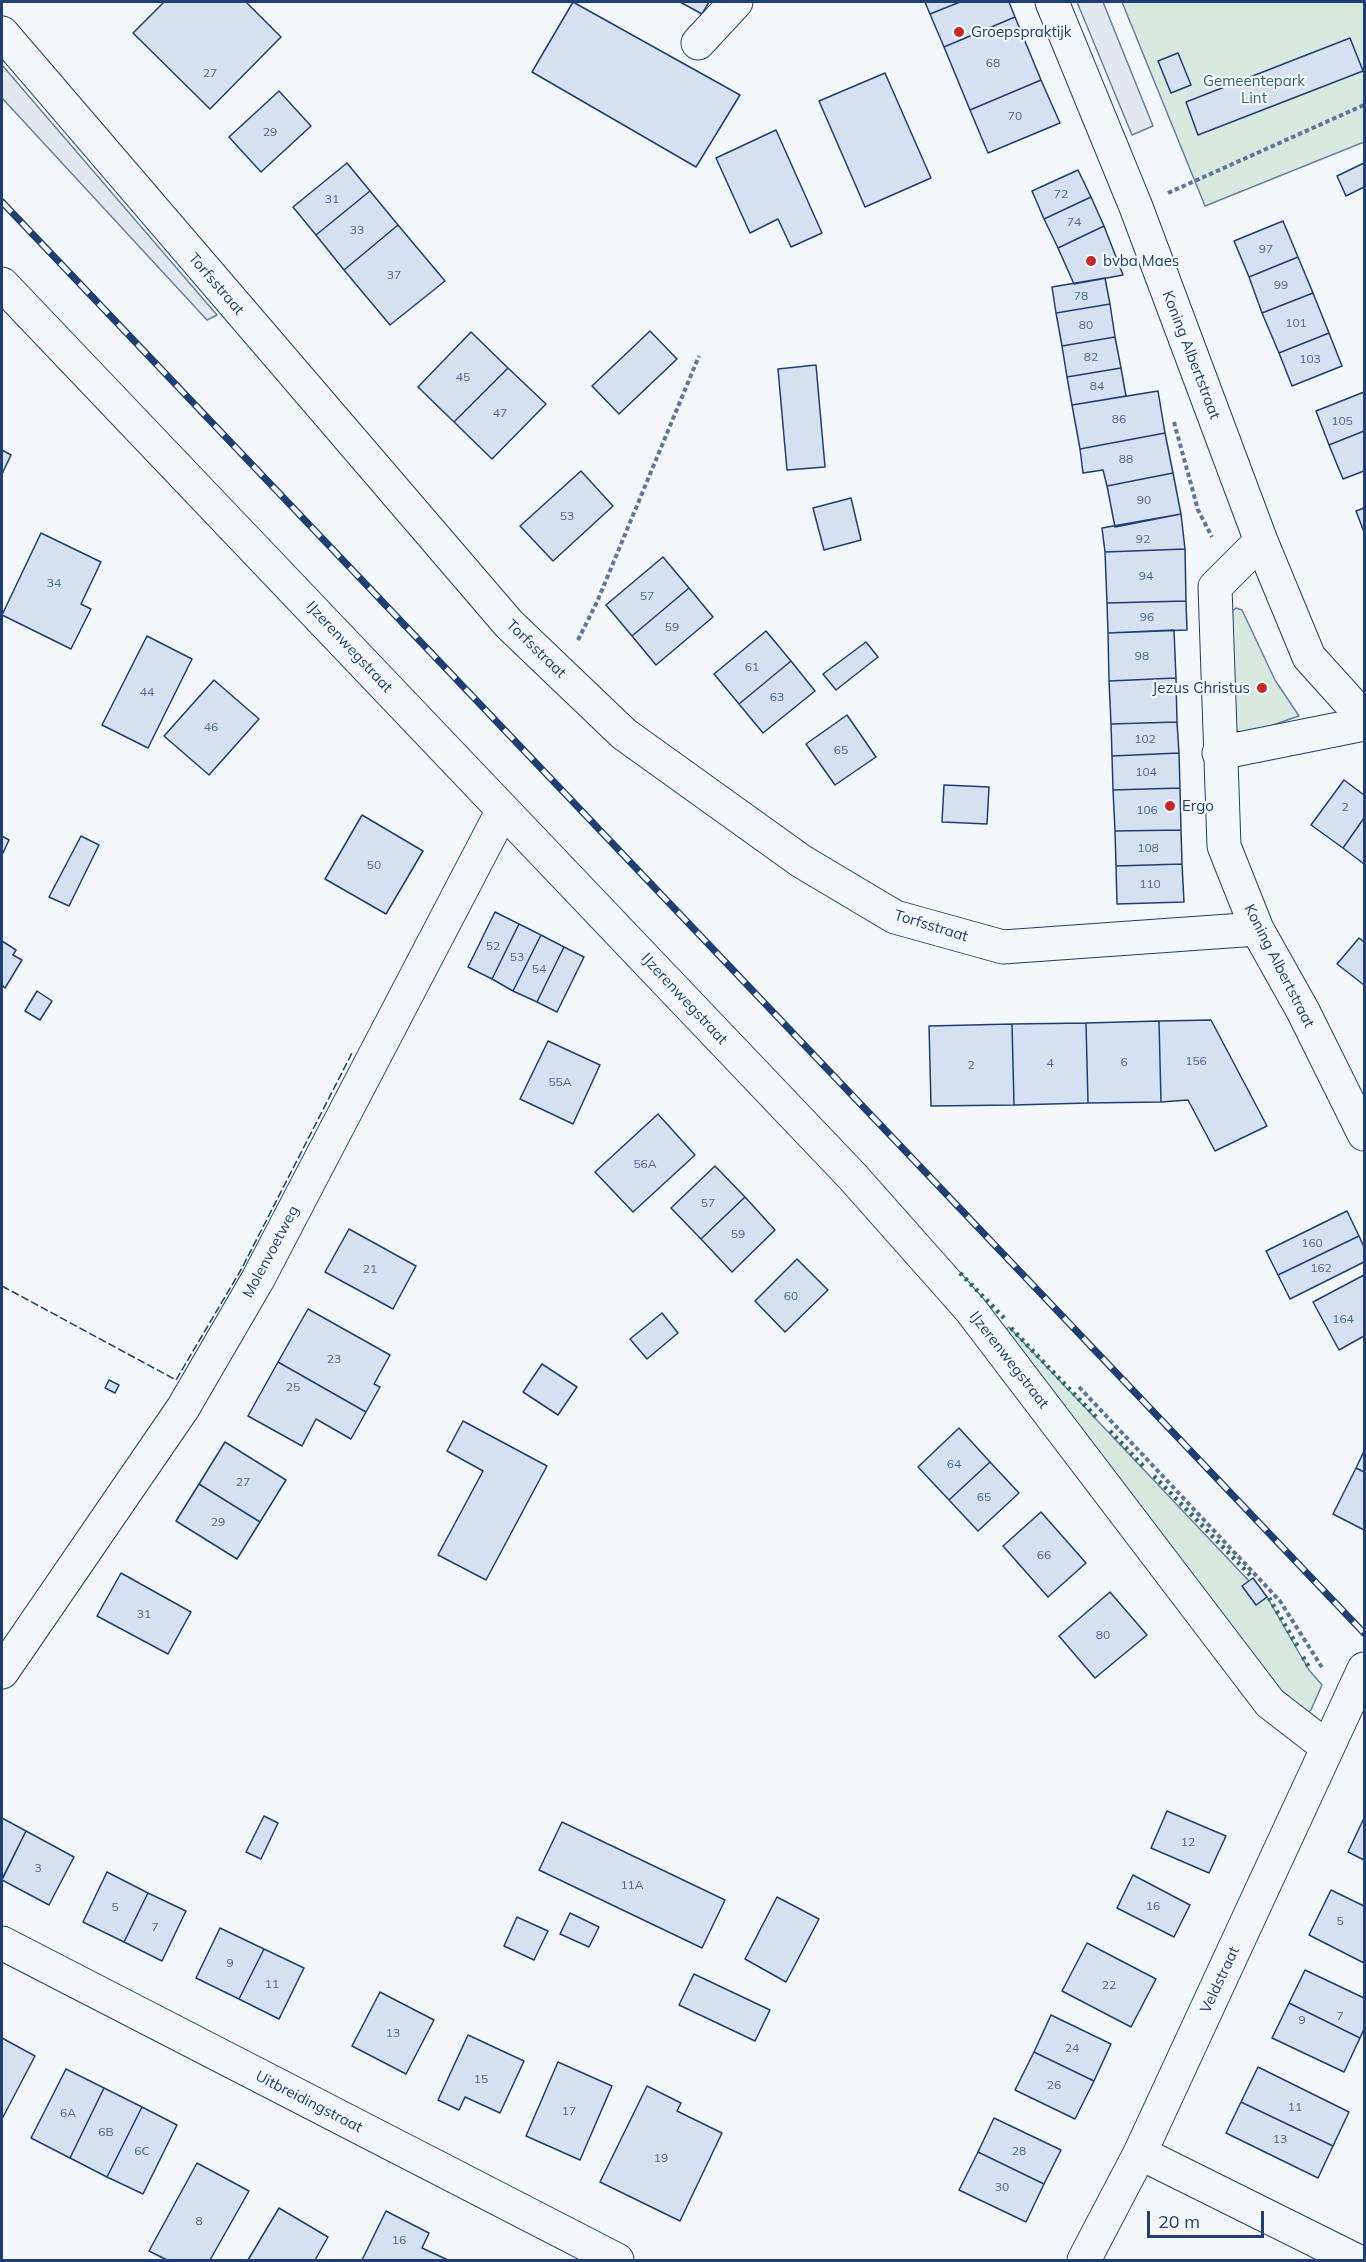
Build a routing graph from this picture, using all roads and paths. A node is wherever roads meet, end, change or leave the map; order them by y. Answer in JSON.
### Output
{"nodes":[{"id":1,"x":736,"y":2,"type":"edge"},
{"id":2,"x":1052,"y":2,"type":"edge"},
{"id":3,"x":2,"y":33,"type":"edge"},
{"id":4,"x":699,"y":43,"type":"dead end"},
{"id":5,"x":1365,"y":105,"type":"edge"},
{"id":6,"x":1136,"y":207,"type":"junction"},
{"id":7,"x":2,"y":284,"type":"edge"},
{"id":8,"x":699,"y":357,"type":"dead end"},
{"id":9,"x":1261,"y":542,"type":"junction"},
{"id":10,"x":559,"y":672,"type":"junction"},
{"id":11,"x":1365,"y":718,"type":"edge"},
{"id":12,"x":1365,"y":724,"type":"edge"},
{"id":13,"x":1219,"y":753,"type":"junction"},
{"id":14,"x":503,"y":810,"type":"junction"},
{"id":15,"x":1257,"y":929,"type":"junction"},
{"id":16,"x":1365,"y":1134,"type":"edge"},
{"id":17,"x":1250,"y":1566,"type":"dead end"},
{"id":18,"x":2,"y":1672,"type":"edge"},
{"id":19,"x":1358,"y":1682,"type":"edge"},
{"id":20,"x":1327,"y":1747,"type":"junction"},
{"id":21,"x":2,"y":1943,"type":"edge"},
{"id":22,"x":1140,"y":2153,"type":"junction"},
{"id":23,"x":617,"y":2260,"type":"edge"},
{"id":24,"x":1084,"y":2260,"type":"edge"},
{"id":25,"x":1355,"y":2260,"type":"edge"}],
"edges":[{"from":1,"to":4,"type":"street"},
{"from":2,"to":6,"type":"street","name":"Koning Albertstraat"},
{"from":3,"to":10,"type":"street","name":"Torfsstraat"},
{"from":5,"to":6,"type":"path"},
{"from":6,"to":9,"type":"street","name":"Koning Albertstraat"},
{"from":7,"to":14,"type":"street","name":"IJzerenwegstraat"},
{"from":8,"to":10,"type":"path"},
{"from":9,"to":11,"type":"street","name":"Koning Albertstraat"},
{"from":9,"to":13,"type":"street","name":"Koning Albertstraat"},
{"from":10,"to":15,"type":"street","name":"Torfsstraat"},
{"from":12,"to":13,"type":"street"},
{"from":13,"to":15,"type":"street","name":"Koning Albertstraat"},
{"from":14,"to":18,"type":"street","name":"Molenvoetweg"},
{"from":14,"to":20,"type":"street","name":"IJzerenwegstraat"},
{"from":15,"to":16,"type":"street","name":"Koning Albertstraat"},
{"from":17,"to":19,"type":"path"},
{"from":19,"to":20,"type":"street","name":"Veldstraat"},
{"from":20,"to":22,"type":"street","name":"Veldstraat"},
{"from":21,"to":23,"type":"street","name":"Uitbreidingstraat"},
{"from":22,"to":24,"type":"street","name":"Veldstraat"},
{"from":22,"to":25,"type":"street"}]}
